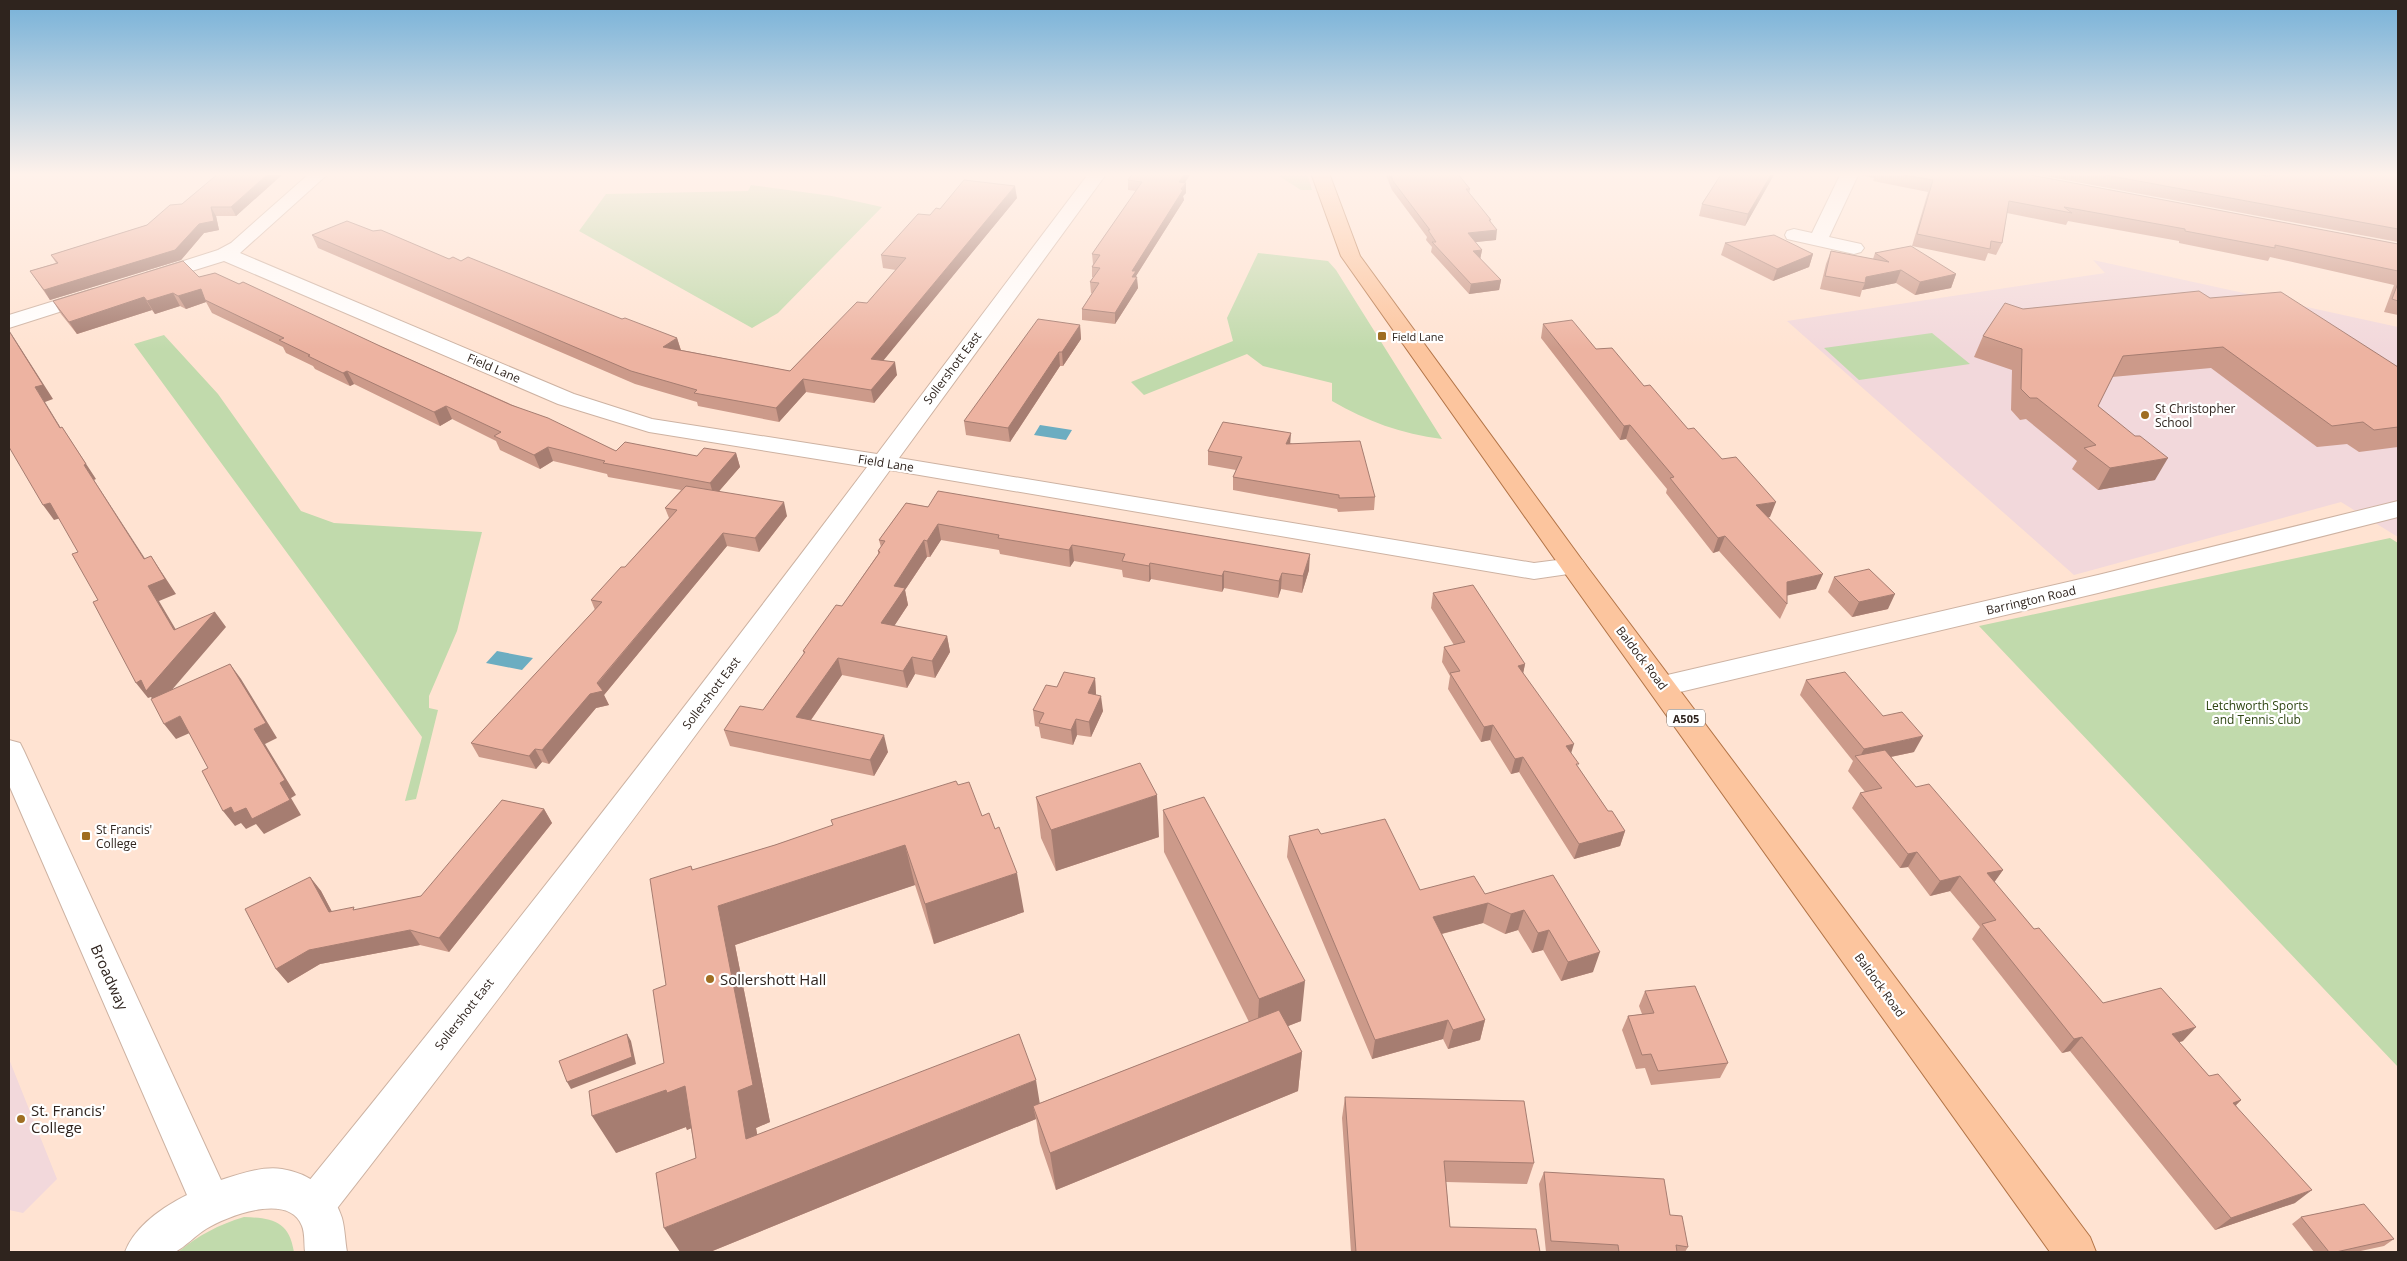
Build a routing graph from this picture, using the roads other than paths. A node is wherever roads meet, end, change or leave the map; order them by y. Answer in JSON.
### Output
{"nodes":[{"id":1,"x":257,"y":232,"type":"edge"},
{"id":2,"x":1054,"y":232,"type":"edge"},
{"id":3,"x":1342,"y":232,"type":"edge"},
{"id":4,"x":1822,"y":232,"type":"edge"},
{"id":5,"x":1794,"y":235,"type":"dead end"},
{"id":6,"x":1818,"y":240,"type":"junction"},
{"id":7,"x":1854,"y":248,"type":"dead end"},
{"id":8,"x":225,"y":254,"type":"junction"},
{"id":9,"x":137,"y":282,"type":"edge"},
{"id":10,"x":110,"y":290,"type":"edge"},
{"id":11,"x":9,"y":322,"type":"edge"},
{"id":12,"x":882,"y":462,"type":"junction"},
{"id":13,"x":2398,"y":509,"type":"edge"},
{"id":14,"x":1573,"y":566,"type":"junction"},
{"id":15,"x":1663,"y":686,"type":"junction"},
{"id":16,"x":9,"y":751,"type":"edge"},
{"id":17,"x":211,"y":1203,"type":"junction"},
{"id":18,"x":314,"y":1206,"type":"junction"},
{"id":19,"x":146,"y":1252,"type":"edge"},
{"id":20,"x":326,"y":1252,"type":"edge"},
{"id":21,"x":2075,"y":1252,"type":"edge"}],
"edges":[{"from":1,"to":8,"type":"street"},
{"from":2,"to":12,"type":"street","name":"Sollershott East"},
{"from":3,"to":14,"type":"main road","name":"Baldock Road","number":"A505"},
{"from":4,"to":6,"type":"street"},
{"from":5,"to":6,"type":"street"},
{"from":6,"to":7,"type":"street"},
{"from":8,"to":9,"type":"street"},
{"from":8,"to":12,"type":"street","name":"Field Lane"},
{"from":10,"to":11,"type":"street"},
{"from":12,"to":14,"type":"street","name":"Field Lane"},
{"from":12,"to":18,"type":"street","name":"Sollershott East"},
{"from":13,"to":15,"type":"street","name":"Barrington Road"},
{"from":14,"to":15,"type":"main road","name":"Baldock Road","number":"A505"},
{"from":15,"to":21,"type":"main road","name":"Baldock Road","number":"A505"},
{"from":16,"to":17,"type":"street","name":"Broadway"},
{"from":17,"to":18,"type":"street"},
{"from":17,"to":19,"type":"street"},
{"from":18,"to":20,"type":"street"}]}
